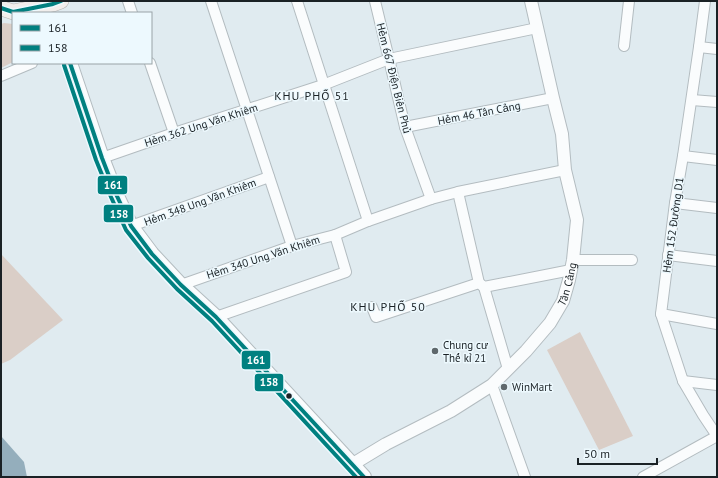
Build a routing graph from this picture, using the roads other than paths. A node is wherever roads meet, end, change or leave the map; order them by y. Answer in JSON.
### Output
{"nodes":[{"id":1,"x":128,"y":1,"type":"edge"},
{"id":2,"x":210,"y":1,"type":"edge"},
{"id":3,"x":297,"y":1,"type":"edge"},
{"id":4,"x":375,"y":1,"type":"edge"},
{"id":5,"x":531,"y":1,"type":"edge"},
{"id":6,"x":629,"y":1,"type":"edge"},
{"id":7,"x":705,"y":1,"type":"edge"},
{"id":8,"x":56,"y":5,"type":"edge"},
{"id":9,"x":8,"y":12,"type":"edge"},
{"id":10,"x":132,"y":12,"type":"edge"},
{"id":11,"x":537,"y":28,"type":"junction"},
{"id":12,"x":624,"y":46,"type":"dead end"},
{"id":13,"x":700,"y":47,"type":"junction"},
{"id":14,"x":717,"y":49,"type":"edge"},
{"id":15,"x":390,"y":60,"type":"junction"},
{"id":16,"x":30,"y":64,"type":"edge"},
{"id":17,"x":70,"y":64,"type":"edge"},
{"id":18,"x":150,"y":64,"type":"edge"},
{"id":19,"x":1,"y":76,"type":"edge"},
{"id":20,"x":323,"y":85,"type":"junction"},
{"id":21,"x":553,"y":98,"type":"junction"},
{"id":22,"x":692,"y":100,"type":"junction"},
{"id":23,"x":717,"y":102,"type":"edge"},
{"id":24,"x":247,"y":110,"type":"junction"},
{"id":25,"x":405,"y":127,"type":"junction"},
{"id":26,"x":174,"y":133,"type":"junction"},
{"id":27,"x":683,"y":156,"type":"junction"},
{"id":28,"x":102,"y":158,"type":"junction"},
{"id":29,"x":717,"y":160,"type":"edge"},
{"id":30,"x":565,"y":170,"type":"junction"},
{"id":31,"x":269,"y":177,"type":"junction"},
{"id":32,"x":458,"y":192,"type":"junction"},
{"id":33,"x":431,"y":199,"type":"junction"},
{"id":34,"x":675,"y":203,"type":"junction"},
{"id":35,"x":717,"y":208,"type":"edge"},
{"id":36,"x":368,"y":221,"type":"junction"},
{"id":37,"x":131,"y":226,"type":"junction"},
{"id":38,"x":335,"y":235,"type":"junction"},
{"id":39,"x":292,"y":246,"type":"junction"},
{"id":40,"x":668,"y":255,"type":"junction"},
{"id":41,"x":632,"y":260,"type":"dead end"},
{"id":42,"x":717,"y":261,"type":"edge"},
{"id":43,"x":572,"y":265,"type":"junction"},
{"id":44,"x":181,"y":284,"type":"junction"},
{"id":45,"x":481,"y":285,"type":"junction"},
{"id":46,"x":372,"y":307,"type":"dead end"},
{"id":47,"x":661,"y":314,"type":"junction"},
{"id":48,"x":216,"y":316,"type":"junction"},
{"id":49,"x":717,"y":324,"type":"edge"},
{"id":50,"x":508,"y":369,"type":"junction"},
{"id":51,"x":683,"y":381,"type":"junction"},
{"id":52,"x":492,"y":386,"type":"junction"},
{"id":53,"x":717,"y":386,"type":"edge"},
{"id":54,"x":717,"y":436,"type":"edge"},
{"id":55,"x":353,"y":464,"type":"junction"},
{"id":56,"x":364,"y":477,"type":"edge"},
{"id":57,"x":525,"y":477,"type":"edge"},
{"id":58,"x":642,"y":477,"type":"edge"}],
"edges":[{"from":1,"to":10,"type":"street"},
{"from":2,"to":24,"type":"street"},
{"from":3,"to":20,"type":"street"},
{"from":4,"to":15,"type":"street","name":"Hẻm 667 Điện Biên Phủ"},
{"from":5,"to":11,"type":"street","name":"Tân Cảng"},
{"from":6,"to":12,"type":"street"},
{"from":7,"to":13,"type":"street","name":"Hẻm 152 Đường D1"},
{"from":8,"to":9,"type":"main road"},
{"from":11,"to":15,"type":"street","name":"Hẻm 362 Ung Văn Khiêm"},
{"from":11,"to":21,"type":"street","name":"Tân Cảng"},
{"from":13,"to":14,"type":"street"},
{"from":13,"to":22,"type":"street","name":"Hẻm 152 Đường D1"},
{"from":15,"to":20,"type":"street","name":"Hẻm 362 Ung Văn Khiêm"},
{"from":15,"to":25,"type":"street","name":"Hẻm 667 Điện Biên Phủ"},
{"from":16,"to":19,"type":"street"},
{"from":17,"to":28,"type":"main road"},
{"from":18,"to":26,"type":"street"},
{"from":20,"to":24,"type":"street","name":"Hẻm 362 Ung Văn Khiêm"},
{"from":20,"to":36,"type":"street"},
{"from":21,"to":25,"type":"street","name":"Hẻm 46 Tân Cảng"},
{"from":21,"to":30,"type":"street","name":"Tân Cảng"},
{"from":22,"to":23,"type":"street"},
{"from":22,"to":27,"type":"street","name":"Hẻm 152 Đường D1"},
{"from":24,"to":26,"type":"street","name":"Hẻm 362 Ung Văn Khiêm"},
{"from":24,"to":31,"type":"street"},
{"from":25,"to":33,"type":"street","name":"Hẻm 667 Điện Biên Phủ"},
{"from":26,"to":28,"type":"street","name":"Hẻm 362 Ung Văn Khiêm"},
{"from":27,"to":29,"type":"street"},
{"from":27,"to":34,"type":"street","name":"Hẻm 152 Đường D1"},
{"from":28,"to":37,"type":"main road"},
{"from":30,"to":32,"type":"street","name":"Hẻm 340 Ung Văn Khiêm"},
{"from":30,"to":43,"type":"street","name":"Tân Cảng"},
{"from":31,"to":37,"type":"street","name":"Hẻm 348 Ung Văn Khiêm"},
{"from":31,"to":39,"type":"street","name":"Hẻm 348 Ung Văn Khiêm"},
{"from":32,"to":33,"type":"street","name":"Hẻm 340 Ung Văn Khiêm"},
{"from":32,"to":45,"type":"street"},
{"from":33,"to":36,"type":"street","name":"Hẻm 340 Ung Văn Khiêm"},
{"from":34,"to":35,"type":"street"},
{"from":34,"to":40,"type":"street","name":"Hẻm 152 Đường D1"},
{"from":36,"to":38,"type":"street","name":"Hẻm 340 Ung Văn Khiêm"},
{"from":37,"to":44,"type":"main road"},
{"from":38,"to":39,"type":"street","name":"Hẻm 340 Ung Văn Khiêm"},
{"from":38,"to":48,"type":"street"},
{"from":39,"to":44,"type":"street","name":"Hẻm 340 Ung Văn Khiêm"},
{"from":40,"to":42,"type":"street"},
{"from":40,"to":47,"type":"street","name":"Hẻm 152 Đường D1"},
{"from":41,"to":43,"type":"street"},
{"from":43,"to":45,"type":"street"},
{"from":43,"to":50,"type":"street","name":"Tân Cảng"},
{"from":44,"to":48,"type":"main road"},
{"from":45,"to":46,"type":"street"},
{"from":45,"to":50,"type":"street"},
{"from":47,"to":49,"type":"street"},
{"from":47,"to":51,"type":"street","name":"Hẻm 152 Đường D1"},
{"from":48,"to":55,"type":"main road"},
{"from":50,"to":52,"type":"street","name":"Tân Cảng"},
{"from":51,"to":53,"type":"street"},
{"from":51,"to":54,"type":"street","name":"Hẻm 152 Đường D1"},
{"from":52,"to":55,"type":"street","name":"Tân Cảng"},
{"from":52,"to":57,"type":"street"},
{"from":54,"to":58,"type":"street"},
{"from":55,"to":56,"type":"main road"}]}
